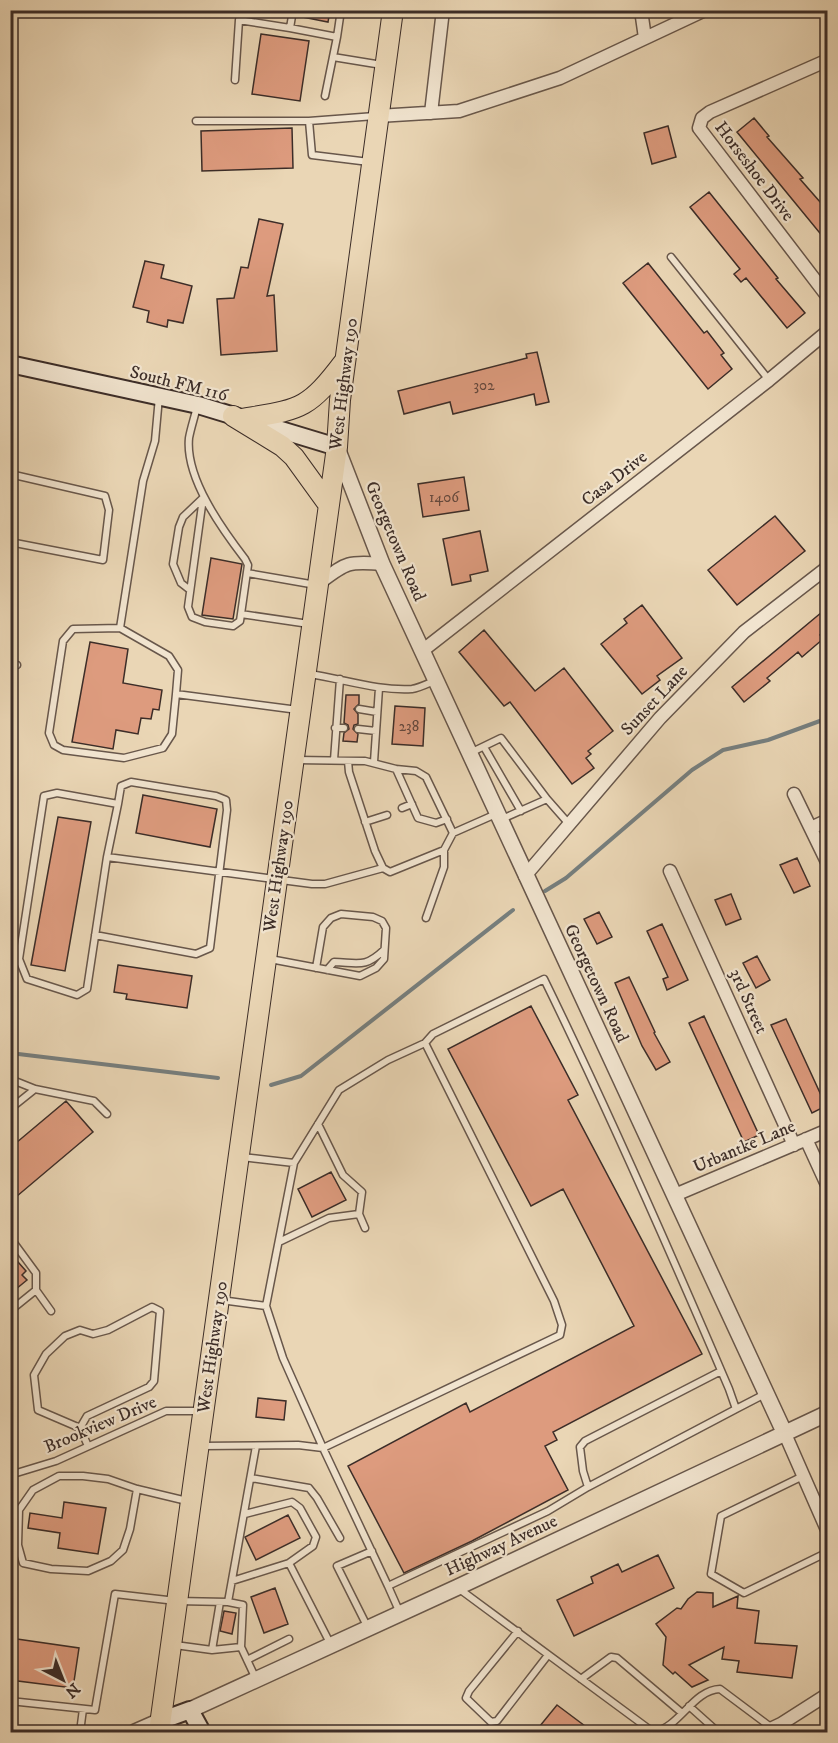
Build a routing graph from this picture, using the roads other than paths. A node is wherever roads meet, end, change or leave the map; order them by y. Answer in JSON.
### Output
{"nodes":[{"id":1,"x":293,"y":10,"type":"edge"},
{"id":2,"x":341,"y":10,"type":"edge"},
{"id":3,"x":393,"y":10,"type":"edge"},
{"id":4,"x":443,"y":10,"type":"edge"},
{"id":5,"x":641,"y":10,"type":"edge"},
{"id":6,"x":705,"y":10,"type":"edge"},
{"id":7,"x":290,"y":28,"type":"junction"},
{"id":8,"x":337,"y":37,"type":"junction"},
{"id":9,"x":645,"y":38,"type":"junction"},
{"id":10,"x":333,"y":57,"type":"junction"},
{"id":11,"x":828,"y":60,"type":"edge"},
{"id":12,"x":385,"y":66,"type":"junction"},
{"id":13,"x":235,"y":80,"type":"dead end"},
{"id":14,"x":325,"y":96,"type":"dead end"},
{"id":15,"x":430,"y":113,"type":"junction"},
{"id":16,"x":378,"y":116,"type":"junction"},
{"id":17,"x":309,"y":121,"type":"junction"},
{"id":18,"x":196,"y":122,"type":"dead end"},
{"id":19,"x":372,"y":162,"type":"junction"},
{"id":20,"x":671,"y":257,"type":"dead end"},
{"id":21,"x":828,"y":297,"type":"edge"},
{"id":22,"x":828,"y":331,"type":"edge"},
{"id":23,"x":345,"y":360,"type":"junction"},
{"id":24,"x":10,"y":364,"type":"edge"},
{"id":25,"x":769,"y":380,"type":"junction"},
{"id":26,"x":159,"y":396,"type":"junction"},
{"id":27,"x":198,"y":405,"type":"junction"},
{"id":28,"x":238,"y":417,"type":"junction"},
{"id":29,"x":337,"y":447,"type":"junction"},
{"id":30,"x":10,"y":474,"type":"edge"},
{"id":31,"x":203,"y":498,"type":"junction"},
{"id":32,"x":328,"y":504,"type":"junction"},
{"id":33,"x":10,"y":542,"type":"edge"},
{"id":34,"x":382,"y":564,"type":"junction"},
{"id":35,"x":828,"y":567,"type":"edge"},
{"id":36,"x":247,"y":573,"type":"junction"},
{"id":37,"x":317,"y":585,"type":"junction"},
{"id":38,"x":190,"y":590,"type":"junction"},
{"id":39,"x":241,"y":614,"type":"junction"},
{"id":40,"x":311,"y":624,"type":"junction"},
{"id":41,"x":120,"y":628,"type":"junction"},
{"id":42,"x":422,"y":651,"type":"junction"},
{"id":43,"x":306,"y":674,"type":"junction"},
{"id":44,"x":340,"y":679,"type":"junction"},
{"id":45,"x":435,"y":681,"type":"junction"},
{"id":46,"x":379,"y":688,"type":"junction"},
{"id":47,"x":176,"y":694,"type":"junction"},
{"id":48,"x":345,"y":707,"type":"dead end"},
{"id":49,"x":336,"y":708,"type":"junction"},
{"id":50,"x":359,"y":709,"type":"dead end"},
{"id":51,"x":300,"y":710,"type":"junction"},
{"id":52,"x":377,"y":712,"type":"junction"},
{"id":53,"x":335,"y":728,"type":"junction"},
{"id":54,"x":344,"y":728,"type":"dead end"},
{"id":55,"x":358,"y":729,"type":"dead end"},
{"id":56,"x":376,"y":731,"type":"junction"},
{"id":57,"x":483,"y":747,"type":"junction"},
{"id":58,"x":469,"y":754,"type":"junction"},
{"id":59,"x":293,"y":760,"type":"junction"},
{"id":60,"x":333,"y":760,"type":"junction"},
{"id":61,"x":348,"y":761,"type":"junction"},
{"id":62,"x":374,"y":762,"type":"junction"},
{"id":63,"x":396,"y":769,"type":"junction"},
{"id":64,"x":794,"y":794,"type":"dead end"},
{"id":65,"x":547,"y":799,"type":"junction"},
{"id":66,"x":118,"y":804,"type":"junction"},
{"id":67,"x":412,"y":804,"type":"junction"},
{"id":68,"x":402,"y":808,"type":"dead end"},
{"id":69,"x":521,"y":811,"type":"junction"},
{"id":70,"x":387,"y":815,"type":"dead end"},
{"id":71,"x":498,"y":817,"type":"junction"},
{"id":72,"x":447,"y":819,"type":"junction"},
{"id":73,"x":828,"y":820,"type":"edge"},
{"id":74,"x":365,"y":822,"type":"junction"},
{"id":75,"x":569,"y":824,"type":"junction"},
{"id":76,"x":811,"y":828,"type":"junction"},
{"id":77,"x":453,"y":833,"type":"junction"},
{"id":78,"x":444,"y":849,"type":"junction"},
{"id":79,"x":107,"y":857,"type":"junction"},
{"id":80,"x":828,"y":864,"type":"edge"},
{"id":81,"x":383,"y":868,"type":"junction"},
{"id":82,"x":670,"y":871,"type":"dead end"},
{"id":83,"x":219,"y":873,"type":"junction"},
{"id":84,"x":525,"y":876,"type":"junction"},
{"id":85,"x":276,"y":881,"type":"junction"},
{"id":86,"x":426,"y":918,"type":"dead end"},
{"id":87,"x":95,"y":935,"type":"junction"},
{"id":88,"x":384,"y":950,"type":"junction"},
{"id":89,"x":265,"y":959,"type":"junction"},
{"id":90,"x":316,"y":968,"type":"junction"},
{"id":91,"x":327,"y":970,"type":"junction"},
{"id":92,"x":425,"y":1043,"type":"junction"},
{"id":93,"x":10,"y":1079,"type":"edge"},
{"id":94,"x":35,"y":1089,"type":"junction"},
{"id":95,"x":10,"y":1109,"type":"edge"},
{"id":96,"x":107,"y":1114,"type":"dead end"},
{"id":97,"x":318,"y":1124,"type":"junction"},
{"id":98,"x":828,"y":1130,"type":"edge"},
{"id":99,"x":806,"y":1139,"type":"junction"},
{"id":100,"x":794,"y":1145,"type":"junction"},
{"id":101,"x":238,"y":1156,"type":"junction"},
{"id":102,"x":294,"y":1163,"type":"junction"},
{"id":103,"x":828,"y":1187,"type":"edge"},
{"id":104,"x":675,"y":1196,"type":"junction"},
{"id":105,"x":359,"y":1214,"type":"junction"},
{"id":106,"x":365,"y":1228,"type":"dead end"},
{"id":107,"x":279,"y":1242,"type":"junction"},
{"id":108,"x":14,"y":1243,"type":"dead end"},
{"id":109,"x":36,"y":1290,"type":"junction"},
{"id":110,"x":218,"y":1300,"type":"junction"},
{"id":111,"x":266,"y":1306,"type":"junction"},
{"id":112,"x":10,"y":1311,"type":"edge"},
{"id":113,"x":51,"y":1311,"type":"dead end"},
{"id":114,"x":721,"y":1371,"type":"junction"},
{"id":115,"x":766,"y":1394,"type":"junction"},
{"id":116,"x":736,"y":1409,"type":"junction"},
{"id":117,"x":203,"y":1411,"type":"junction"},
{"id":118,"x":828,"y":1413,"type":"edge"},
{"id":119,"x":80,"y":1428,"type":"junction"},
{"id":120,"x":785,"y":1434,"type":"junction"},
{"id":121,"x":88,"y":1446,"type":"junction"},
{"id":122,"x":198,"y":1446,"type":"junction"},
{"id":123,"x":256,"y":1446,"type":"junction"},
{"id":124,"x":323,"y":1448,"type":"junction"},
{"id":125,"x":10,"y":1475,"type":"edge"},
{"id":126,"x":803,"y":1476,"type":"junction"},
{"id":127,"x":251,"y":1478,"type":"junction"},
{"id":128,"x":588,"y":1487,"type":"junction"},
{"id":129,"x":137,"y":1489,"type":"junction"},
{"id":130,"x":190,"y":1502,"type":"junction"},
{"id":131,"x":245,"y":1514,"type":"junction"},
{"id":132,"x":828,"y":1532,"type":"edge"},
{"id":133,"x":340,"y":1538,"type":"dead end"},
{"id":134,"x":372,"y":1551,"type":"junction"},
{"id":135,"x":828,"y":1552,"type":"edge"},
{"id":136,"x":289,"y":1563,"type":"junction"},
{"id":137,"x":232,"y":1581,"type":"junction"},
{"id":138,"x":388,"y":1586,"type":"junction"},
{"id":139,"x":458,"y":1587,"type":"junction"},
{"id":140,"x":177,"y":1601,"type":"junction"},
{"id":141,"x":220,"y":1602,"type":"junction"},
{"id":142,"x":228,"y":1602,"type":"junction"},
{"id":143,"x":400,"y":1614,"type":"junction"},
{"id":144,"x":368,"y":1629,"type":"junction"},
{"id":145,"x":518,"y":1631,"type":"junction"},
{"id":146,"x":289,"y":1639,"type":"dead end"},
{"id":147,"x":171,"y":1644,"type":"junction"},
{"id":148,"x":331,"y":1646,"type":"junction"},
{"id":149,"x":241,"y":1647,"type":"junction"},
{"id":150,"x":212,"y":1650,"type":"junction"},
{"id":151,"x":548,"y":1655,"type":"junction"},
{"id":152,"x":247,"y":1660,"type":"junction"},
{"id":153,"x":256,"y":1679,"type":"junction"},
{"id":154,"x":581,"y":1679,"type":"junction"},
{"id":155,"x":828,"y":1694,"type":"edge"},
{"id":156,"x":10,"y":1701,"type":"edge"},
{"id":157,"x":689,"y":1706,"type":"junction"},
{"id":158,"x":83,"y":1709,"type":"junction"},
{"id":159,"x":190,"y":1710,"type":"junction"},
{"id":160,"x":682,"y":1713,"type":"junction"},
{"id":161,"x":160,"y":1727,"type":"edge"},
{"id":162,"x":768,"y":1730,"type":"edge"},
{"id":163,"x":81,"y":1732,"type":"edge"},
{"id":164,"x":135,"y":1732,"type":"edge"},
{"id":165,"x":202,"y":1732,"type":"edge"},
{"id":166,"x":654,"y":1732,"type":"edge"},
{"id":167,"x":665,"y":1732,"type":"edge"},
{"id":168,"x":718,"y":1732,"type":"edge"}],
"edges":[{"from":1,"to":7,"type":"lane"},
{"from":2,"to":8,"type":"lane"},
{"from":3,"to":12,"type":"main road","name":"West Highway 190"},
{"from":4,"to":15,"type":"street"},
{"from":5,"to":9,"type":"street"},
{"from":6,"to":9,"type":"street"},
{"from":7,"to":8,"type":"lane"},
{"from":7,"to":13,"type":"lane"},
{"from":8,"to":10,"type":"lane"},
{"from":9,"to":15,"type":"street"},
{"from":10,"to":12,"type":"lane"},
{"from":10,"to":14,"type":"lane"},
{"from":11,"to":21,"type":"street","name":"Horseshoe Drive"},
{"from":12,"to":16,"type":"main road","name":"West Highway 190"},
{"from":15,"to":16,"type":"street"},
{"from":16,"to":17,"type":"lane"},
{"from":16,"to":19,"type":"main road","name":"West Highway 190"},
{"from":17,"to":18,"type":"lane"},
{"from":17,"to":19,"type":"lane"},
{"from":19,"to":23,"type":"main road","name":"West Highway 190"},
{"from":20,"to":25,"type":"lane"},
{"from":22,"to":25,"type":"street","name":"Casa Drive"},
{"from":23,"to":28,"type":"main road"},
{"from":23,"to":29,"type":"main road","name":"West Highway 190"},
{"from":24,"to":26,"type":"main road","name":"South FM 116"},
{"from":25,"to":42,"type":"street","name":"Casa Drive"},
{"from":26,"to":27,"type":"main road","name":"South FM 116"},
{"from":26,"to":41,"type":"lane"},
{"from":27,"to":28,"type":"main road","name":"South FM 116"},
{"from":27,"to":31,"type":"lane"},
{"from":28,"to":29,"type":"main road","name":"South FM 116"},
{"from":28,"to":32,"type":"main road"},
{"from":29,"to":32,"type":"main road","name":"West Highway 190"},
{"from":29,"to":34,"type":"street","name":"Georgetown Road"},
{"from":30,"to":33,"type":"lane"},
{"from":31,"to":36,"type":"lane"},
{"from":31,"to":38,"type":"lane"},
{"from":31,"to":38,"type":"lane"},
{"from":32,"to":37,"type":"main road","name":"West Highway 190"},
{"from":34,"to":37,"type":"street"},
{"from":34,"to":42,"type":"street","name":"Georgetown Road"},
{"from":35,"to":75,"type":"street","name":"Sunset Lane"},
{"from":36,"to":37,"type":"lane"},
{"from":36,"to":39,"type":"lane"},
{"from":37,"to":40,"type":"main road","name":"West Highway 190"},
{"from":38,"to":39,"type":"lane"},
{"from":39,"to":40,"type":"lane"},
{"from":40,"to":43,"type":"main road","name":"West Highway 190"},
{"from":41,"to":47,"type":"lane"},
{"from":41,"to":47,"type":"lane"},
{"from":42,"to":45,"type":"street","name":"Georgetown Road"},
{"from":43,"to":44,"type":"lane"},
{"from":43,"to":51,"type":"main road","name":"West Highway 190"},
{"from":44,"to":46,"type":"lane"},
{"from":44,"to":49,"type":"lane"},
{"from":45,"to":46,"type":"lane"},
{"from":45,"to":58,"type":"street","name":"Georgetown Road"},
{"from":46,"to":52,"type":"lane"},
{"from":47,"to":51,"type":"lane"},
{"from":48,"to":49,"type":"lane"},
{"from":49,"to":53,"type":"lane"},
{"from":50,"to":52,"type":"lane"},
{"from":51,"to":59,"type":"main road","name":"West Highway 190"},
{"from":52,"to":56,"type":"lane"},
{"from":53,"to":54,"type":"lane"},
{"from":53,"to":60,"type":"lane"},
{"from":55,"to":56,"type":"lane"},
{"from":56,"to":62,"type":"lane"},
{"from":57,"to":58,"type":"lane"},
{"from":57,"to":65,"type":"lane"},
{"from":57,"to":69,"type":"lane"},
{"from":58,"to":71,"type":"street","name":"Georgetown Road"},
{"from":59,"to":60,"type":"lane"},
{"from":59,"to":85,"type":"main road","name":"West Highway 190"},
{"from":60,"to":61,"type":"lane"},
{"from":61,"to":62,"type":"lane"},
{"from":61,"to":74,"type":"lane"},
{"from":62,"to":63,"type":"lane"},
{"from":63,"to":67,"type":"lane"},
{"from":63,"to":72,"type":"lane"},
{"from":64,"to":76,"type":"street"},
{"from":65,"to":69,"type":"lane"},
{"from":65,"to":75,"type":"lane"},
{"from":66,"to":79,"type":"lane"},
{"from":66,"to":83,"type":"lane"},
{"from":66,"to":87,"type":"lane"},
{"from":67,"to":68,"type":"lane"},
{"from":67,"to":72,"type":"lane"},
{"from":69,"to":71,"type":"lane"},
{"from":70,"to":74,"type":"lane"},
{"from":71,"to":77,"type":"lane"},
{"from":71,"to":84,"type":"street","name":"Georgetown Road"},
{"from":72,"to":77,"type":"lane"},
{"from":73,"to":76,"type":"street"},
{"from":74,"to":81,"type":"lane"},
{"from":75,"to":84,"type":"street","name":"Sunset Lane"},
{"from":76,"to":80,"type":"street"},
{"from":77,"to":78,"type":"lane"},
{"from":78,"to":81,"type":"lane"},
{"from":78,"to":86,"type":"lane"},
{"from":79,"to":83,"type":"lane"},
{"from":79,"to":87,"type":"lane"},
{"from":81,"to":85,"type":"lane"},
{"from":82,"to":100,"type":"street","name":"3rd Street"},
{"from":83,"to":85,"type":"lane"},
{"from":83,"to":87,"type":"lane"},
{"from":84,"to":104,"type":"street","name":"Georgetown Road"},
{"from":85,"to":89,"type":"main road","name":"West Highway 190"},
{"from":88,"to":90,"type":"lane"},
{"from":88,"to":91,"type":"lane"},
{"from":88,"to":91,"type":"lane"},
{"from":89,"to":90,"type":"lane"},
{"from":89,"to":101,"type":"main road","name":"West Highway 190"},
{"from":90,"to":91,"type":"lane"},
{"from":92,"to":97,"type":"lane"},
{"from":92,"to":114,"type":"lane"},
{"from":92,"to":124,"type":"lane"},
{"from":93,"to":94,"type":"lane"},
{"from":94,"to":95,"type":"lane"},
{"from":94,"to":96,"type":"lane"},
{"from":97,"to":102,"type":"lane"},
{"from":97,"to":105,"type":"lane"},
{"from":98,"to":99,"type":"street","name":"Urbantke Lane"},
{"from":99,"to":100,"type":"street","name":"Urbantke Lane"},
{"from":99,"to":103,"type":"street"},
{"from":100,"to":104,"type":"street","name":"Urbantke Lane"},
{"from":101,"to":102,"type":"lane"},
{"from":101,"to":110,"type":"main road","name":"West Highway 190"},
{"from":102,"to":107,"type":"lane"},
{"from":104,"to":115,"type":"street","name":"Georgetown Road"},
{"from":105,"to":106,"type":"lane"},
{"from":105,"to":107,"type":"lane"},
{"from":107,"to":111,"type":"lane"},
{"from":108,"to":109,"type":"lane"},
{"from":109,"to":112,"type":"lane"},
{"from":109,"to":113,"type":"lane"},
{"from":110,"to":111,"type":"lane"},
{"from":110,"to":117,"type":"main road","name":"West Highway 190"},
{"from":111,"to":124,"type":"lane"},
{"from":114,"to":116,"type":"lane"},
{"from":114,"to":128,"type":"lane"},
{"from":115,"to":116,"type":"lane"},
{"from":115,"to":120,"type":"street","name":"Georgetown Road"},
{"from":116,"to":128,"type":"lane"},
{"from":117,"to":121,"type":"lane","name":"Brookview Drive"},
{"from":117,"to":122,"type":"main road","name":"West Highway 190"},
{"from":118,"to":120,"type":"street","name":"Highway Avenue"},
{"from":119,"to":119,"type":"lane"},
{"from":119,"to":121,"type":"lane"},
{"from":120,"to":126,"type":"street","name":"Georgetown Road"},
{"from":120,"to":139,"type":"street","name":"Highway Avenue"},
{"from":121,"to":125,"type":"lane","name":"Brookview Drive"},
{"from":122,"to":123,"type":"lane"},
{"from":122,"to":130,"type":"main road","name":"West Highway 190"},
{"from":123,"to":124,"type":"lane"},
{"from":123,"to":127,"type":"lane"},
{"from":124,"to":134,"type":"lane"},
{"from":126,"to":132,"type":"street","name":"Georgetown Road"},
{"from":126,"to":135,"type":"lane"},
{"from":127,"to":131,"type":"lane"},
{"from":127,"to":133,"type":"lane"},
{"from":128,"to":138,"type":"lane"},
{"from":129,"to":129,"type":"lane"},
{"from":129,"to":130,"type":"lane"},
{"from":130,"to":140,"type":"main road","name":"West Highway 190"},
{"from":131,"to":136,"type":"lane"},
{"from":131,"to":137,"type":"lane"},
{"from":134,"to":138,"type":"lane"},
{"from":134,"to":144,"type":"lane"},
{"from":136,"to":137,"type":"lane"},
{"from":136,"to":148,"type":"lane"},
{"from":137,"to":142,"type":"lane"},
{"from":138,"to":143,"type":"lane"},
{"from":139,"to":143,"type":"street","name":"Highway Avenue"},
{"from":139,"to":145,"type":"lane"},
{"from":140,"to":141,"type":"lane"},
{"from":140,"to":147,"type":"main road","name":"West Highway 190"},
{"from":140,"to":158,"type":"lane"},
{"from":141,"to":142,"type":"lane"},
{"from":141,"to":150,"type":"lane"},
{"from":142,"to":149,"type":"lane"},
{"from":143,"to":144,"type":"street","name":"Highway Avenue"},
{"from":144,"to":148,"type":"street","name":"Highway Avenue"},
{"from":145,"to":151,"type":"lane"},
{"from":145,"to":151,"type":"lane"},
{"from":146,"to":152,"type":"lane"},
{"from":147,"to":150,"type":"lane"},
{"from":147,"to":161,"type":"main road","name":"West Highway 190"},
{"from":148,"to":153,"type":"street","name":"Highway Avenue"},
{"from":149,"to":150,"type":"lane"},
{"from":149,"to":152,"type":"lane"},
{"from":151,"to":154,"type":"lane"},
{"from":152,"to":153,"type":"lane"},
{"from":153,"to":159,"type":"street","name":"Highway Avenue"},
{"from":154,"to":160,"type":"lane"},
{"from":154,"to":166,"type":"lane"},
{"from":155,"to":162,"type":"street"},
{"from":156,"to":158,"type":"lane"},
{"from":157,"to":160,"type":"lane"},
{"from":157,"to":162,"type":"lane"},
{"from":157,"to":168,"type":"lane"},
{"from":158,"to":163,"type":"lane"},
{"from":159,"to":161,"type":"main road"},
{"from":159,"to":165,"type":"main road"},
{"from":160,"to":167,"type":"lane"},
{"from":161,"to":164,"type":"street"},
{"from":166,"to":167,"type":"lane"}]}
